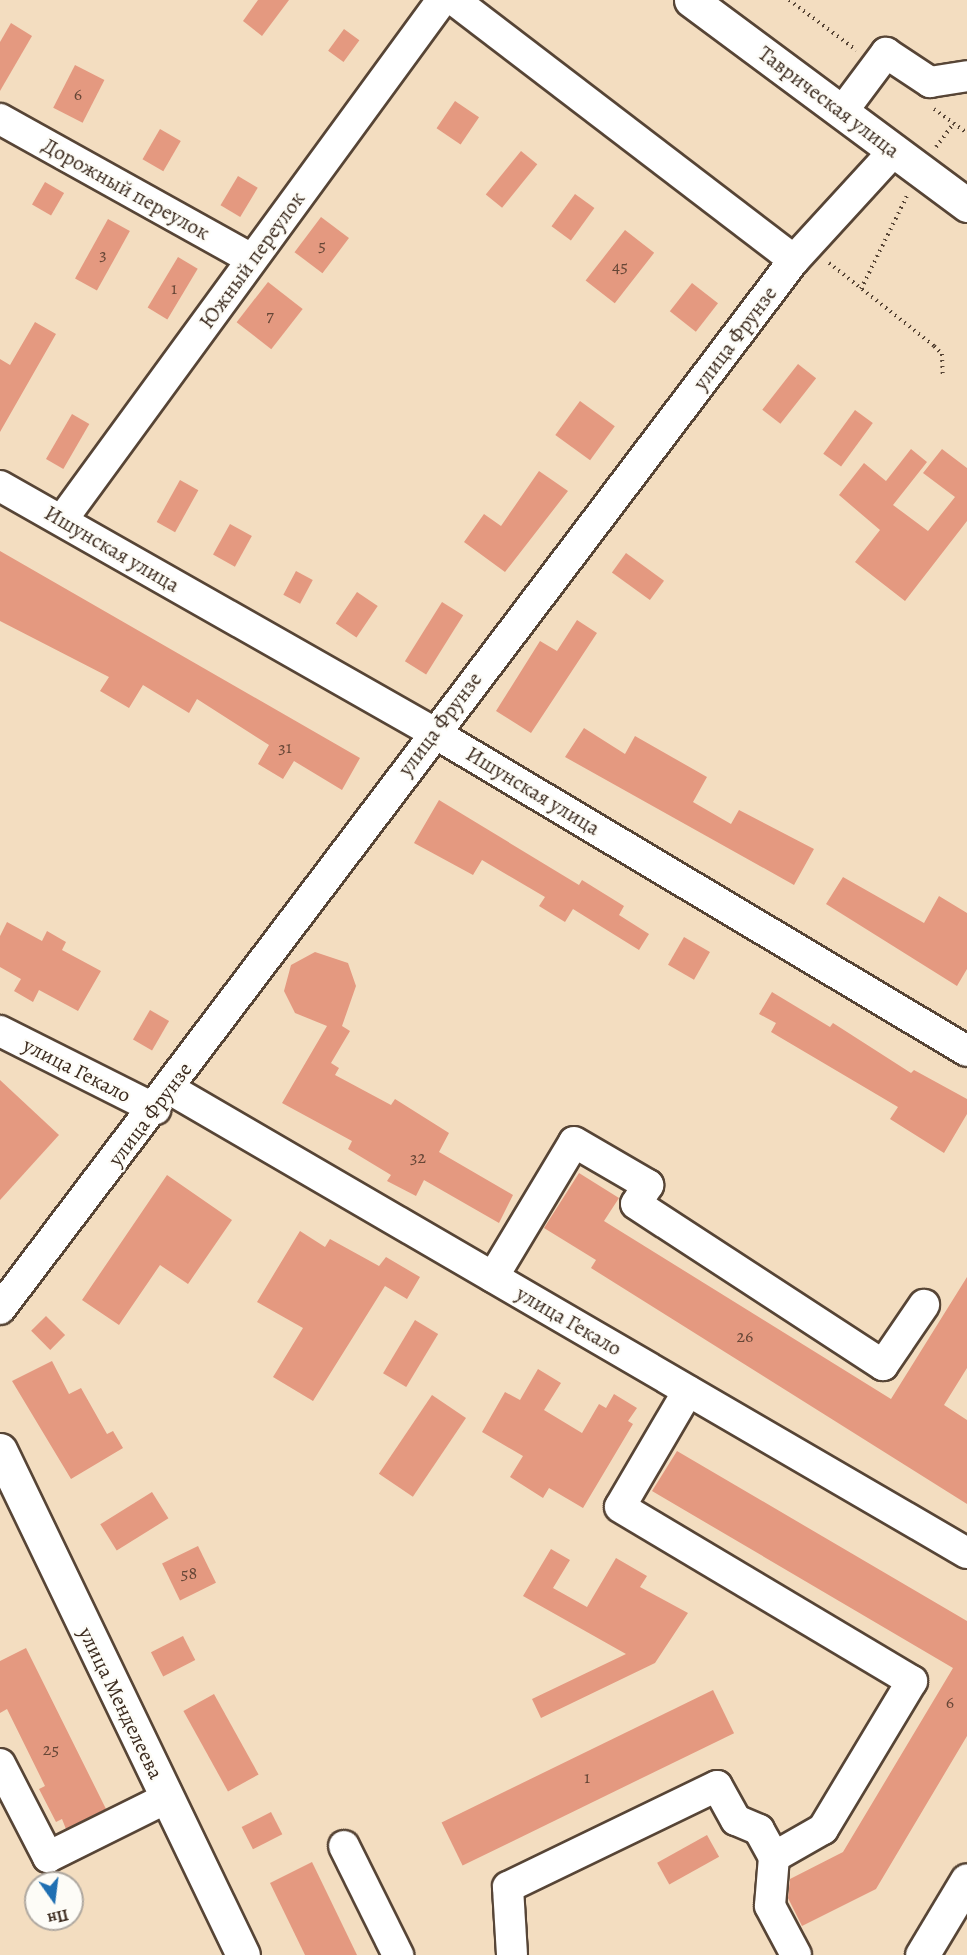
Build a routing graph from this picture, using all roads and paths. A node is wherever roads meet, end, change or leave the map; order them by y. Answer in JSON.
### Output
{"nodes":[{"id":1,"x":442,"y":0,"type":"edge"},
{"id":2,"x":454,"y":0,"type":"edge"},
{"id":3,"x":691,"y":0,"type":"edge"},
{"id":4,"x":967,"y":76,"type":"edge"},
{"id":5,"x":842,"y":112,"type":"junction"},
{"id":6,"x":0,"y":119,"type":"edge"},
{"id":7,"x":954,"y":123,"type":"dead end"},
{"id":8,"x":894,"y":151,"type":"junction"},
{"id":9,"x":921,"y":171,"type":"junction"},
{"id":10,"x":967,"y":205,"type":"edge"},
{"id":11,"x":801,"y":253,"type":"junction"},
{"id":12,"x":252,"y":260,"type":"junction"},
{"id":13,"x":861,"y":289,"type":"junction"},
{"id":14,"x":943,"y":376,"type":"dead end"},
{"id":15,"x":0,"y":486,"type":"edge"},
{"id":16,"x":62,"y":520,"type":"junction"},
{"id":17,"x":433,"y":732,"type":"junction"},
{"id":18,"x":0,"y":1031,"type":"edge"},
{"id":19,"x":967,"y":1052,"type":"edge"},
{"id":20,"x":163,"y":1099,"type":"junction"},
{"id":21,"x":493,"y":1277,"type":"junction"},
{"id":22,"x":924,"y":1305,"type":"dead end"},
{"id":23,"x":0,"y":1309,"type":"edge"},
{"id":24,"x":688,"y":1390,"type":"junction"},
{"id":25,"x":0,"y":1450,"type":"edge"},
{"id":26,"x":967,"y":1553,"type":"edge"},
{"id":27,"x":0,"y":1764,"type":"edge"},
{"id":28,"x":167,"y":1798,"type":"junction"},
{"id":29,"x":344,"y":1846,"type":"dead end"},
{"id":30,"x":774,"y":1857,"type":"junction"},
{"id":31,"x":967,"y":1880,"type":"edge"},
{"id":32,"x":243,"y":1955,"type":"edge"},
{"id":33,"x":398,"y":1955,"type":"edge"},
{"id":34,"x":512,"y":1955,"type":"edge"},
{"id":35,"x":796,"y":1955,"type":"edge"},
{"id":36,"x":922,"y":1955,"type":"edge"}],
"edges":[{"from":1,"to":12,"type":"street","name":"Южный переулок"},
{"from":2,"to":11,"type":"street"},
{"from":3,"to":5,"type":"main road","name":"Таврическая улица"},
{"from":4,"to":5,"type":"street"},
{"from":5,"to":8,"type":"main road","name":"Таврическая улица"},
{"from":6,"to":12,"type":"street","name":"Дорожный переулок"},
{"from":7,"to":9,"type":"path"},
{"from":8,"to":9,"type":"main road","name":"Таврическая улица"},
{"from":8,"to":11,"type":"street","name":"улица Фрунзе"},
{"from":9,"to":10,"type":"main road","name":"Таврическая улица"},
{"from":9,"to":13,"type":"path"},
{"from":11,"to":13,"type":"path"},
{"from":11,"to":17,"type":"street","name":"улица Фрунзе"},
{"from":12,"to":16,"type":"street","name":"Южный переулок"},
{"from":13,"to":14,"type":"path"},
{"from":15,"to":16,"type":"street","name":"Ишунская улица"},
{"from":16,"to":17,"type":"street","name":"Ишунская улица"},
{"from":17,"to":19,"type":"street","name":"Ишунская улица"},
{"from":17,"to":20,"type":"street","name":"улица Фрунзе"},
{"from":18,"to":20,"type":"street","name":"улица Гекало"},
{"from":20,"to":21,"type":"street","name":"улица Гекало"},
{"from":20,"to":23,"type":"street","name":"улица Фрунзе"},
{"from":21,"to":22,"type":"street"},
{"from":21,"to":24,"type":"street","name":"улица Гекало"},
{"from":24,"to":26,"type":"street","name":"улица Гекало"},
{"from":24,"to":30,"type":"street"},
{"from":25,"to":28,"type":"main road","name":"улица Менделеева"},
{"from":27,"to":28,"type":"street"},
{"from":28,"to":32,"type":"main road","name":"улица Менделеева"},
{"from":29,"to":33,"type":"street"},
{"from":30,"to":34,"type":"street"},
{"from":30,"to":35,"type":"street"},
{"from":31,"to":36,"type":"main road"}]}
